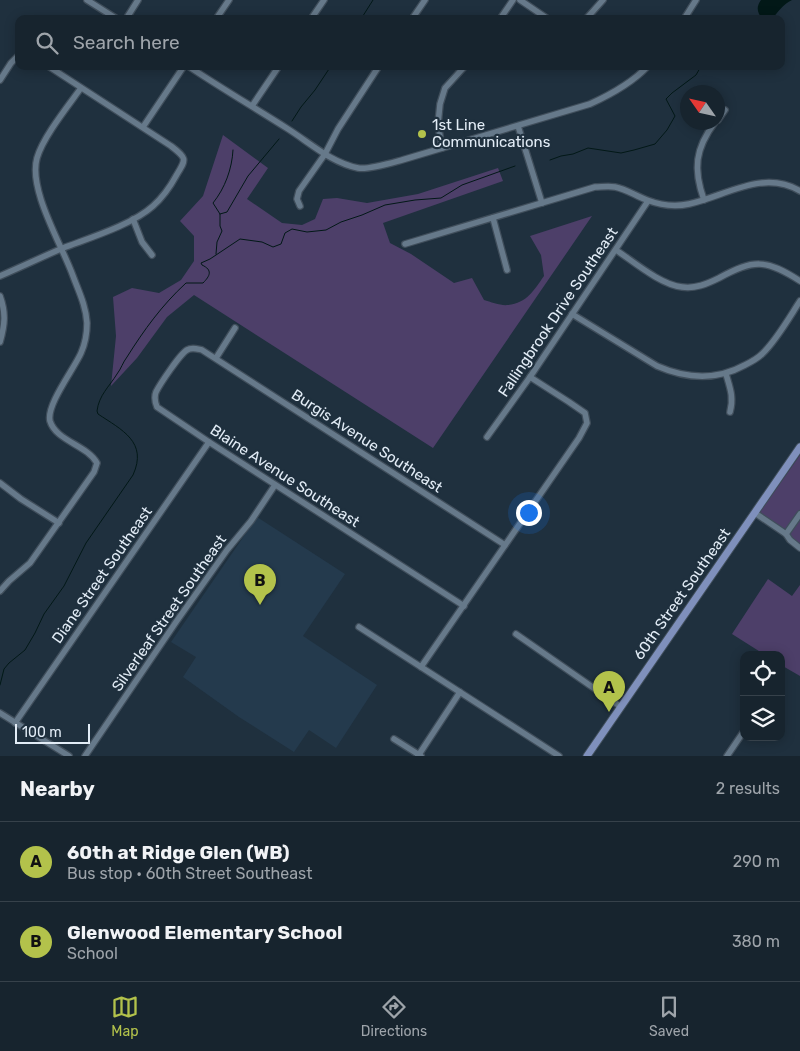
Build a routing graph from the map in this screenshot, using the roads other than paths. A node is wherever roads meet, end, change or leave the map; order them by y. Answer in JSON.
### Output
{"nodes":[{"id":1,"x":87,"y":0,"type":"edge"},
{"id":2,"x":138,"y":0,"type":"edge"},
{"id":3,"x":229,"y":0,"type":"edge"},
{"id":4,"x":324,"y":0,"type":"edge"},
{"id":5,"x":425,"y":0,"type":"edge"},
{"id":6,"x":513,"y":0,"type":"edge"},
{"id":7,"x":520,"y":0,"type":"edge"},
{"id":8,"x":603,"y":0,"type":"edge"},
{"id":9,"x":696,"y":0,"type":"edge"},
{"id":10,"x":111,"y":15,"type":"edge"},
{"id":11,"x":129,"y":15,"type":"edge"},
{"id":12,"x":219,"y":15,"type":"edge"},
{"id":13,"x":314,"y":15,"type":"edge"},
{"id":14,"x":415,"y":15,"type":"edge"},
{"id":15,"x":503,"y":15,"type":"edge"},
{"id":16,"x":542,"y":15,"type":"edge"},
{"id":17,"x":590,"y":15,"type":"edge"},
{"id":18,"x":687,"y":15,"type":"edge"},
{"id":19,"x":15,"y":59,"type":"edge"},
{"id":20,"x":54,"y":70,"type":"edge"},
{"id":21,"x":181,"y":70,"type":"edge"},
{"id":22,"x":194,"y":70,"type":"edge"},
{"id":23,"x":276,"y":70,"type":"edge"},
{"id":24,"x":376,"y":70,"type":"edge"},
{"id":25,"x":461,"y":70,"type":"edge"},
{"id":26,"x":644,"y":70,"type":"edge"},
{"id":27,"x":0,"y":80,"type":"edge"},
{"id":28,"x":81,"y":88,"type":"junction"},
{"id":29,"x":252,"y":106,"type":"junction"},
{"id":30,"x":518,"y":126,"type":"junction"},
{"id":31,"x":143,"y":127,"type":"junction"},
{"id":32,"x":710,"y":130,"type":"edge"},
{"id":33,"x":442,"y":148,"type":"junction"},
{"id":34,"x":325,"y":154,"type":"junction"},
{"id":35,"x":800,"y":191,"type":"edge"},
{"id":36,"x":704,"y":200,"type":"junction"},
{"id":37,"x":648,"y":201,"type":"junction"},
{"id":38,"x":542,"y":203,"type":"junction"},
{"id":39,"x":300,"y":206,"type":"dead end"},
{"id":40,"x":493,"y":218,"type":"junction"},
{"id":41,"x":133,"y":219,"type":"junction"},
{"id":42,"x":405,"y":244,"type":"dead end"},
{"id":43,"x":62,"y":248,"type":"junction"},
{"id":44,"x":616,"y":250,"type":"junction"},
{"id":45,"x":152,"y":255,"type":"dead end"},
{"id":46,"x":508,"y":270,"type":"dead end"},
{"id":47,"x":0,"y":276,"type":"edge"},
{"id":48,"x":800,"y":281,"type":"edge"},
{"id":49,"x":0,"y":296,"type":"edge"},
{"id":50,"x":800,"y":301,"type":"edge"},
{"id":51,"x":572,"y":314,"type":"junction"},
{"id":52,"x":235,"y":328,"type":"dead end"},
{"id":53,"x":0,"y":342,"type":"edge"},
{"id":54,"x":194,"y":348,"type":"joint"},
{"id":55,"x":216,"y":358,"type":"junction"},
{"id":56,"x":726,"y":374,"type":"junction"},
{"id":57,"x":530,"y":377,"type":"junction"},
{"id":58,"x":730,"y":412,"type":"dead end"},
{"id":59,"x":487,"y":438,"type":"dead end"},
{"id":60,"x":209,"y":442,"type":"junction"},
{"id":61,"x":800,"y":447,"type":"edge"},
{"id":62,"x":0,"y":483,"type":"edge"},
{"id":63,"x":275,"y":485,"type":"junction"},
{"id":64,"x":755,"y":513,"type":"junction"},
{"id":65,"x":800,"y":514,"type":"edge"},
{"id":66,"x":59,"y":523,"type":"junction"},
{"id":67,"x":786,"y":534,"type":"junction"},
{"id":68,"x":505,"y":545,"type":"junction"},
{"id":69,"x":800,"y":548,"type":"edge"},
{"id":70,"x":0,"y":591,"type":"edge"},
{"id":71,"x":464,"y":606,"type":"junction"},
{"id":72,"x":359,"y":627,"type":"dead end"},
{"id":73,"x":516,"y":634,"type":"dead end"},
{"id":74,"x":421,"y":667,"type":"junction"},
{"id":75,"x":460,"y":692,"type":"junction"},
{"id":76,"x":621,"y":707,"type":"junction"},
{"id":77,"x":0,"y":713,"type":"edge"},
{"id":78,"x":16,"y":723,"type":"junction"},
{"id":79,"x":740,"y":737,"type":"edge"},
{"id":80,"x":394,"y":739,"type":"dead end"},
{"id":81,"x":69,"y":756,"type":"edge"},
{"id":82,"x":85,"y":756,"type":"edge"},
{"id":83,"x":419,"y":756,"type":"edge"},
{"id":84,"x":559,"y":756,"type":"edge"},
{"id":85,"x":587,"y":756,"type":"edge"},
{"id":86,"x":727,"y":756,"type":"edge"}],
"edges":[{"from":1,"to":10,"type":"street"},
{"from":2,"to":11,"type":"street"},
{"from":3,"to":12,"type":"street"},
{"from":4,"to":13,"type":"street"},
{"from":5,"to":14,"type":"street"},
{"from":6,"to":15,"type":"street"},
{"from":7,"to":16,"type":"street"},
{"from":8,"to":17,"type":"street"},
{"from":9,"to":18,"type":"street"},
{"from":19,"to":27,"type":"street"},
{"from":20,"to":28,"type":"street"},
{"from":21,"to":31,"type":"street"},
{"from":22,"to":29,"type":"street"},
{"from":23,"to":29,"type":"street"},
{"from":24,"to":34,"type":"street"},
{"from":25,"to":33,"type":"street"},
{"from":26,"to":30,"type":"street"},
{"from":28,"to":31,"type":"street"},
{"from":28,"to":43,"type":"street"},
{"from":29,"to":34,"type":"street"},
{"from":30,"to":33,"type":"street"},
{"from":30,"to":38,"type":"street"},
{"from":31,"to":41,"type":"street"},
{"from":32,"to":36,"type":"street"},
{"from":33,"to":34,"type":"street"},
{"from":34,"to":39,"type":"street"},
{"from":35,"to":36,"type":"street"},
{"from":36,"to":37,"type":"street"},
{"from":37,"to":38,"type":"street"},
{"from":37,"to":44,"type":"street","name":"Fallingbrook Drive Southeast"},
{"from":38,"to":40,"type":"street"},
{"from":40,"to":42,"type":"street"},
{"from":40,"to":46,"type":"street"},
{"from":41,"to":43,"type":"street"},
{"from":41,"to":45,"type":"street"},
{"from":43,"to":47,"type":"street"},
{"from":43,"to":66,"type":"street"},
{"from":44,"to":48,"type":"street"},
{"from":44,"to":51,"type":"street","name":"Fallingbrook Drive Southeast"},
{"from":49,"to":53,"type":"street"},
{"from":50,"to":56,"type":"street"},
{"from":51,"to":56,"type":"street"},
{"from":51,"to":57,"type":"street","name":"Fallingbrook Drive Southeast"},
{"from":52,"to":55,"type":"street"},
{"from":54,"to":55,"type":"street","name":"Burgis Avenue Southeast"},
{"from":54,"to":60,"type":"street","name":"Blaine Avenue Southeast"},
{"from":55,"to":68,"type":"street","name":"Burgis Avenue Southeast"},
{"from":56,"to":58,"type":"street"},
{"from":57,"to":59,"type":"street","name":"Fallingbrook Drive Southeast"},
{"from":57,"to":68,"type":"street"},
{"from":60,"to":63,"type":"street","name":"Blaine Avenue Southeast"},
{"from":60,"to":78,"type":"street","name":"Diane Street Southeast"},
{"from":61,"to":64,"type":"main road","name":"60th Street Southeast"},
{"from":62,"to":66,"type":"street"},
{"from":63,"to":71,"type":"street","name":"Blaine Avenue Southeast"},
{"from":63,"to":82,"type":"street","name":"Silverleaf Street Southeast"},
{"from":64,"to":67,"type":"street"},
{"from":64,"to":76,"type":"main road","name":"60th Street Southeast"},
{"from":65,"to":67,"type":"street"},
{"from":66,"to":70,"type":"street"},
{"from":67,"to":69,"type":"street"},
{"from":68,"to":71,"type":"street"},
{"from":71,"to":74,"type":"street"},
{"from":72,"to":74,"type":"street"},
{"from":73,"to":76,"type":"street"},
{"from":74,"to":75,"type":"street"},
{"from":75,"to":83,"type":"street"},
{"from":75,"to":84,"type":"street"},
{"from":76,"to":85,"type":"main road","name":"60th Street Southeast"},
{"from":77,"to":78,"type":"street"},
{"from":78,"to":81,"type":"street"},
{"from":79,"to":86,"type":"street"},
{"from":80,"to":83,"type":"street"}]}
